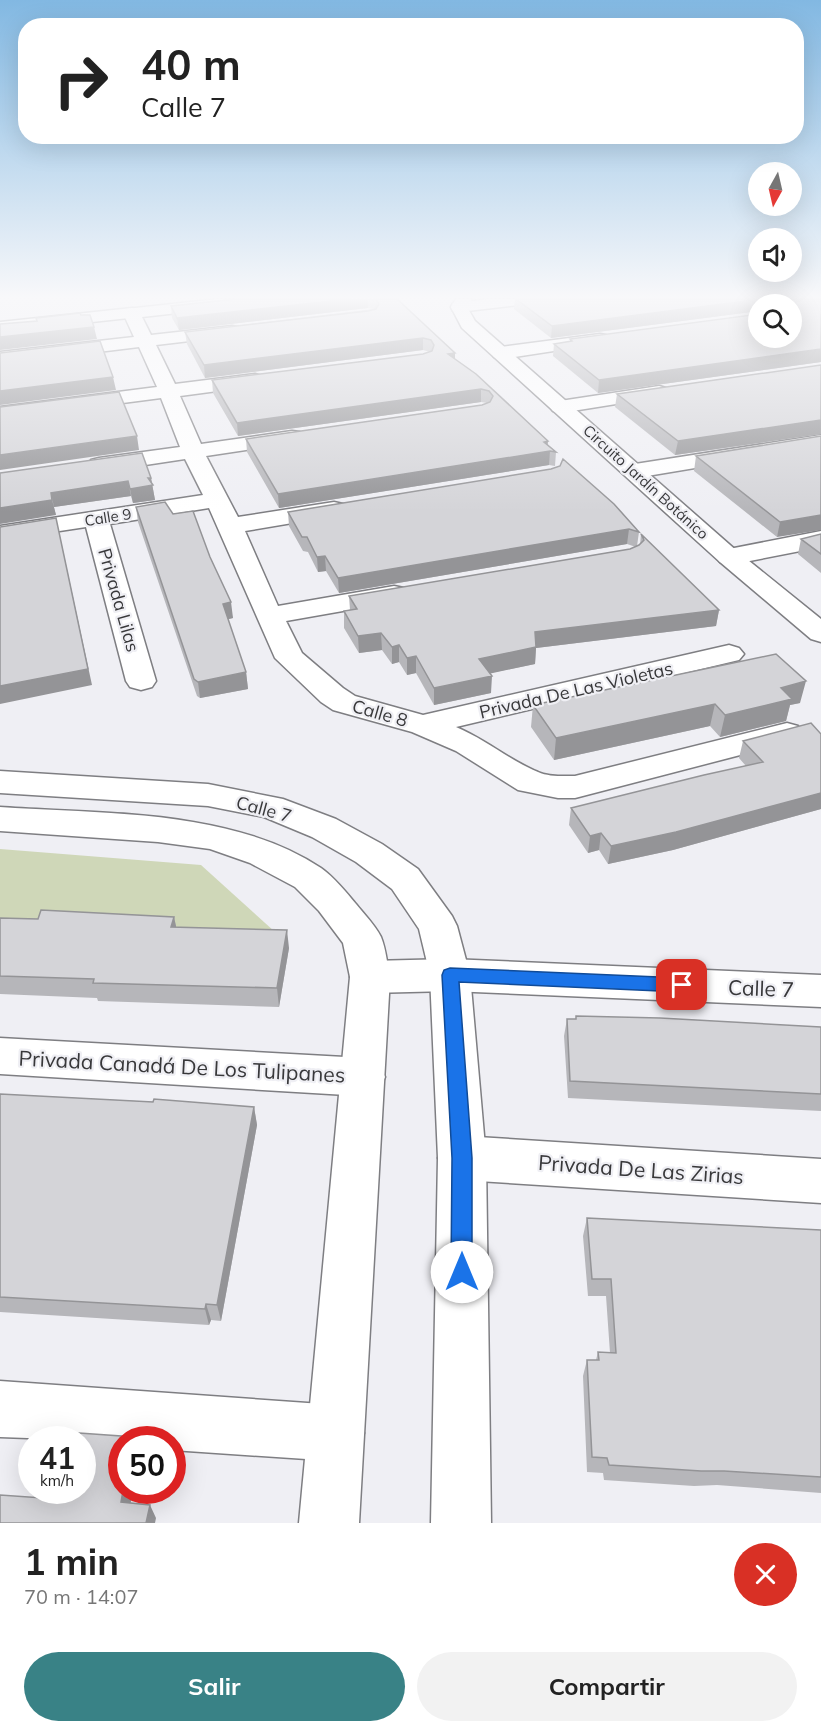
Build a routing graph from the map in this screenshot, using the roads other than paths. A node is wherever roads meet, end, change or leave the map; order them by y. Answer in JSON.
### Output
{"nodes":[{"id":1,"x":160,"y":370,"type":"edge"},
{"id":2,"x":520,"y":370,"type":"edge"},
{"id":3,"x":273,"y":378,"type":"edge"},
{"id":4,"x":679,"y":389,"type":"edge"},
{"id":5,"x":169,"y":392,"type":"junction"},
{"id":6,"x":560,"y":407,"type":"junction"},
{"id":7,"x":0,"y":413,"type":"edge"},
{"id":8,"x":308,"y":435,"type":"edge"},
{"id":9,"x":821,"y":441,"type":"edge"},
{"id":10,"x":193,"y":452,"type":"junction"},
{"id":11,"x":79,"y":468,"type":"edge"},
{"id":12,"x":635,"y":471,"type":"junction"},
{"id":13,"x":217,"y":500,"type":"junction"},
{"id":14,"x":360,"y":504,"type":"edge"},
{"id":15,"x":96,"y":519,"type":"junction"},
{"id":16,"x":230,"y":526,"type":"junction"},
{"id":17,"x":0,"y":533,"type":"edge"},
{"id":18,"x":821,"y":539,"type":"edge"},
{"id":19,"x":729,"y":557,"type":"junction"},
{"id":20,"x":419,"y":590,"type":"edge"},
{"id":21,"x":269,"y":616,"type":"junction"},
{"id":22,"x":821,"y":633,"type":"edge"},
{"id":23,"x":729,"y":654,"type":"dead end"},
{"id":24,"x":141,"y":681,"type":"dead end"},
{"id":25,"x":423,"y":724,"type":"junction"},
{"id":26,"x":806,"y":728,"type":"edge"},
{"id":27,"x":0,"y":782,"type":"edge"},
{"id":28,"x":0,"y":819,"type":"edge"},
{"id":29,"x":450,"y":975,"type":"junction"},
{"id":30,"x":370,"y":977,"type":"junction"},
{"id":31,"x":821,"y":991,"type":"edge"},
{"id":32,"x":0,"y":1056,"type":"edge"},
{"id":33,"x":363,"y":1077,"type":"junction"},
{"id":34,"x":462,"y":1158,"type":"junction"},
{"id":35,"x":821,"y":1181,"type":"edge"},
{"id":36,"x":0,"y":1409,"type":"edge"},
{"id":37,"x":336,"y":1433,"type":"junction"},
{"id":38,"x":329,"y":1523,"type":"edge"},
{"id":39,"x":461,"y":1523,"type":"edge"}],
"edges":[{"from":1,"to":5,"type":"street","name":"Calle 8"},
{"from":2,"to":6,"type":"street","name":"Circuito Jardín Botánico"},
{"from":3,"to":5,"type":"street"},
{"from":4,"to":6,"type":"street"},
{"from":5,"to":7,"type":"street"},
{"from":5,"to":10,"type":"street","name":"Calle 8"},
{"from":6,"to":12,"type":"street","name":"Circuito Jardín Botánico"},
{"from":8,"to":10,"type":"street"},
{"from":9,"to":12,"type":"street"},
{"from":10,"to":11,"type":"street"},
{"from":10,"to":13,"type":"street","name":"Calle 8"},
{"from":12,"to":19,"type":"street","name":"Circuito Jardín Botánico"},
{"from":13,"to":15,"type":"street","name":"Calle 9"},
{"from":13,"to":16,"type":"street","name":"Calle 8"},
{"from":14,"to":16,"type":"street"},
{"from":15,"to":17,"type":"street","name":"Calle 9"},
{"from":15,"to":24,"type":"street","name":"Privada Lilas"},
{"from":16,"to":21,"type":"street","name":"Calle 8"},
{"from":18,"to":19,"type":"street"},
{"from":19,"to":22,"type":"street","name":"Circuito Jardín Botánico"},
{"from":20,"to":21,"type":"street"},
{"from":21,"to":25,"type":"street","name":"Calle 8"},
{"from":23,"to":25,"type":"street","name":"Privada De Las Violetas"},
{"from":25,"to":26,"type":"street","name":"Calle 8"},
{"from":27,"to":29,"type":"street","name":"Calle 7"},
{"from":28,"to":30,"type":"street"},
{"from":29,"to":30,"type":"street","name":"Calle 7"},
{"from":29,"to":31,"type":"street","name":"Calle 7"},
{"from":29,"to":34,"type":"street"},
{"from":30,"to":33,"type":"street"},
{"from":32,"to":33,"type":"street","name":"Privada Canadá De Los Tulipanes"},
{"from":33,"to":37,"type":"street"},
{"from":34,"to":35,"type":"street","name":"Privada De Las Zirias"},
{"from":34,"to":39,"type":"street"},
{"from":36,"to":37,"type":"street"},
{"from":37,"to":38,"type":"street"}]}
